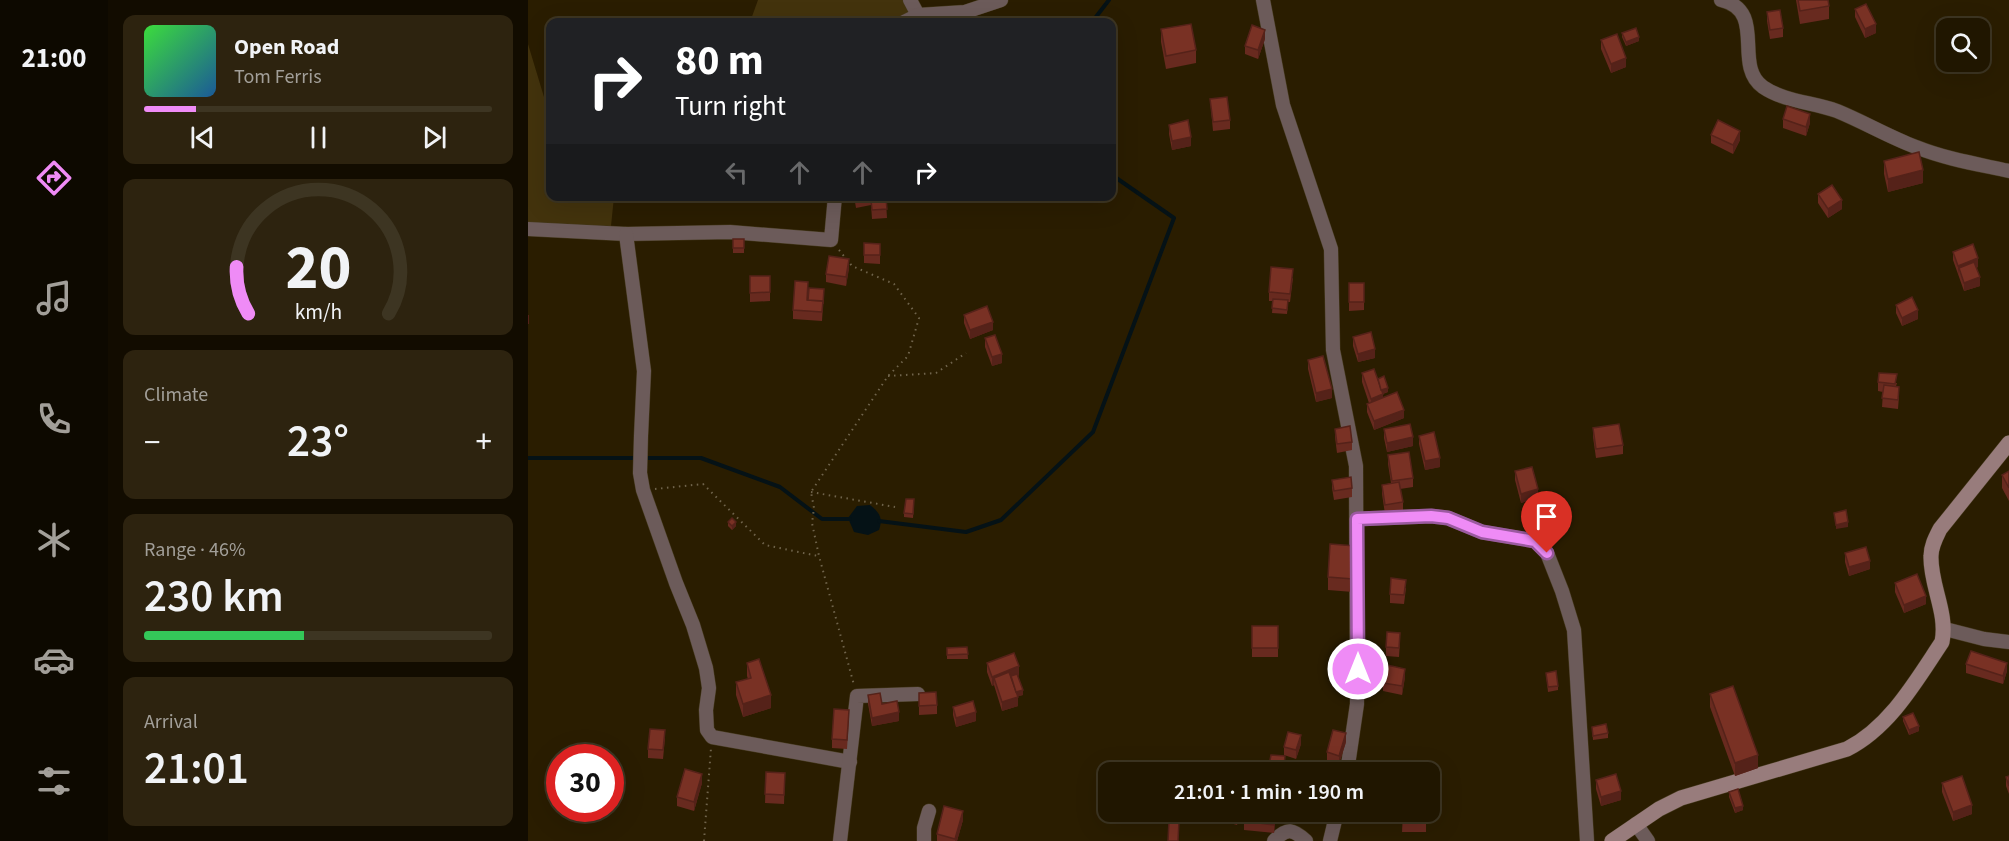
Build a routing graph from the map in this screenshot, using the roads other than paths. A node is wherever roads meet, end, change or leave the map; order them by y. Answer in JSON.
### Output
{"nodes":[{"id":1,"x":910,"y":0,"type":"edge"},
{"id":2,"x":1001,"y":0,"type":"edge"},
{"id":3,"x":1263,"y":0,"type":"edge"},
{"id":4,"x":1721,"y":0,"type":"edge"},
{"id":5,"x":918,"y":15,"type":"junction"},
{"id":6,"x":912,"y":18,"type":"edge"},
{"id":7,"x":2009,"y":171,"type":"edge"},
{"id":8,"x":835,"y":201,"type":"edge"},
{"id":9,"x":528,"y":230,"type":"edge"},
{"id":10,"x":626,"y":234,"type":"junction"},
{"id":11,"x":2009,"y":443,"type":"edge"},
{"id":12,"x":1357,"y":519,"type":"junction"},
{"id":13,"x":1945,"y":629,"type":"junction"},
{"id":14,"x":2009,"y":642,"type":"edge"},
{"id":15,"x":918,"y":694,"type":"edge"},
{"id":16,"x":850,"y":762,"type":"junction"},
{"id":17,"x":1348,"y":762,"type":"edge"},
{"id":18,"x":929,"y":811,"type":"dead end"},
{"id":19,"x":1335,"y":822,"type":"edge"},
{"id":20,"x":1636,"y":824,"type":"junction"},
{"id":21,"x":840,"y":841,"type":"edge"},
{"id":22,"x":924,"y":841,"type":"edge"},
{"id":23,"x":1274,"y":841,"type":"edge"},
{"id":24,"x":1306,"y":841,"type":"edge"},
{"id":25,"x":1330,"y":841,"type":"edge"},
{"id":26,"x":1587,"y":841,"type":"edge"},
{"id":27,"x":1612,"y":841,"type":"edge"},
{"id":28,"x":1648,"y":841,"type":"edge"}],
"edges":[{"from":1,"to":5,"type":"street"},
{"from":2,"to":5,"type":"street"},
{"from":3,"to":12,"type":"street"},
{"from":4,"to":7,"type":"street"},
{"from":5,"to":6,"type":"street"},
{"from":8,"to":10,"type":"street"},
{"from":9,"to":10,"type":"street"},
{"from":10,"to":16,"type":"street"},
{"from":11,"to":13,"type":"street"},
{"from":12,"to":17,"type":"street"},
{"from":12,"to":26,"type":"street"},
{"from":13,"to":14,"type":"street"},
{"from":13,"to":20,"type":"street"},
{"from":15,"to":16,"type":"street"},
{"from":16,"to":21,"type":"street"},
{"from":18,"to":22,"type":"street"},
{"from":19,"to":25,"type":"street"},
{"from":20,"to":27,"type":"street"},
{"from":20,"to":28,"type":"street"},
{"from":23,"to":24,"type":"street"}]}
